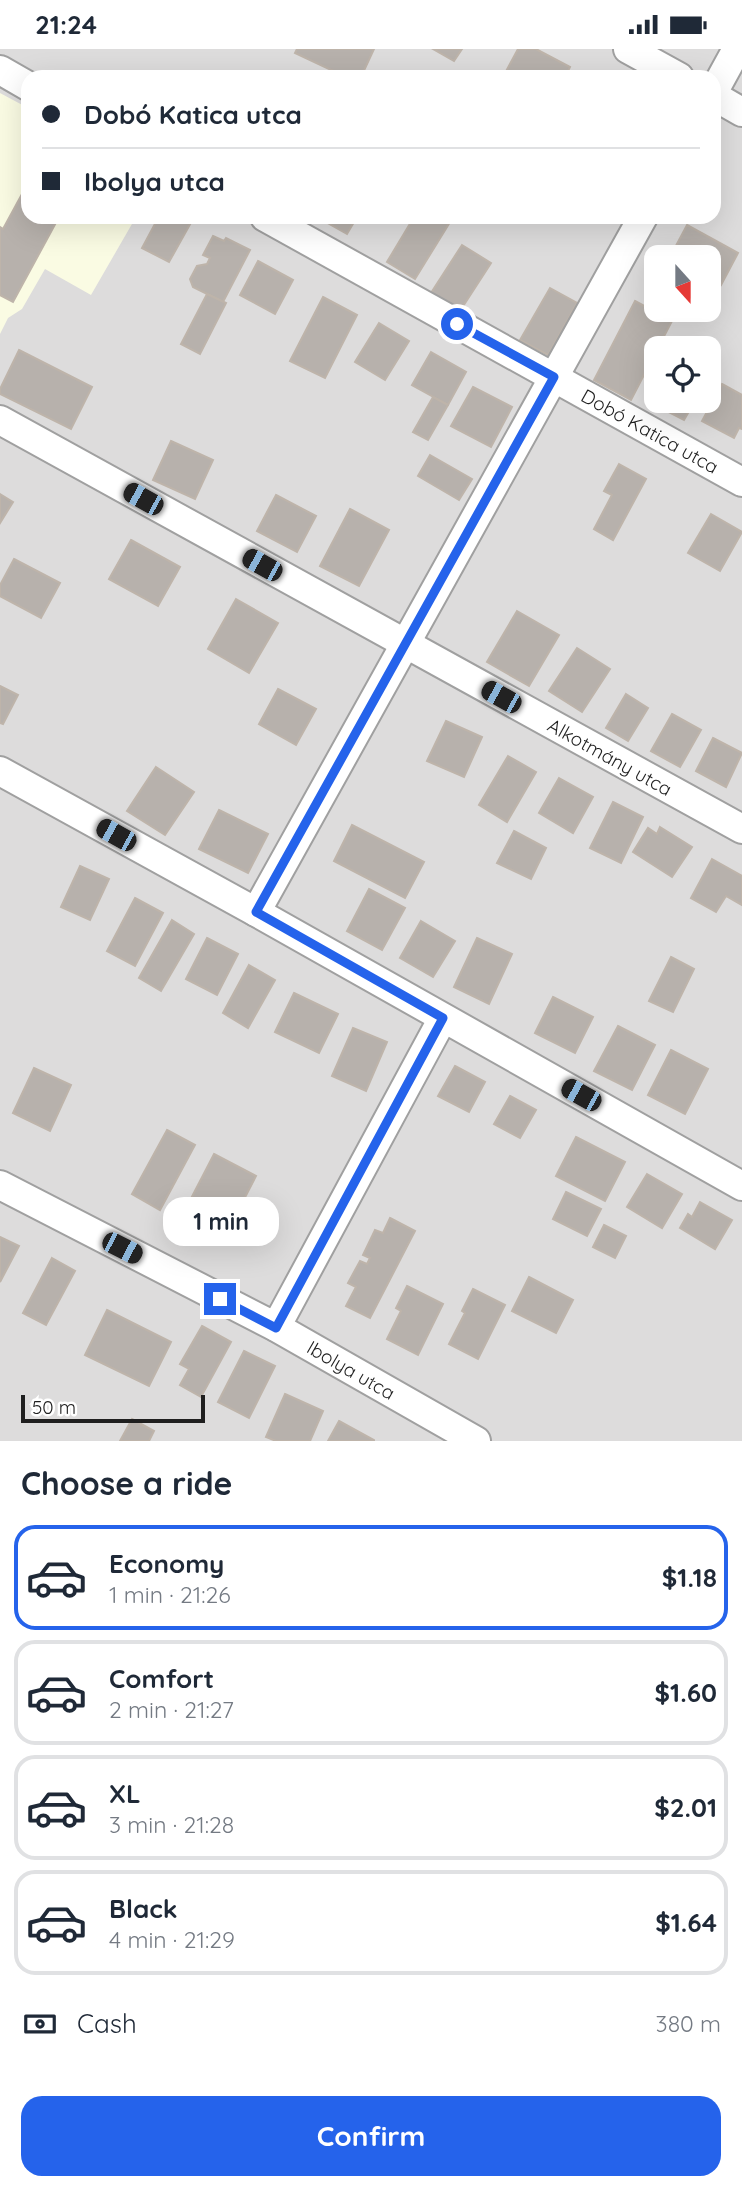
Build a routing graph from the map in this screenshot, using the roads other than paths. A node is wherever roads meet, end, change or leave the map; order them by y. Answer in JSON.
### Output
{"nodes":[{"id":1,"x":628,"y":49,"type":"edge"},
{"id":2,"x":737,"y":49,"type":"edge"},
{"id":3,"x":0,"y":70,"type":"edge"},
{"id":4,"x":666,"y":70,"type":"edge"},
{"id":5,"x":721,"y":80,"type":"edge"},
{"id":6,"x":21,"y":82,"type":"edge"},
{"id":7,"x":721,"y":98,"type":"edge"},
{"id":8,"x":742,"y":112,"type":"edge"},
{"id":9,"x":278,"y":224,"type":"edge"},
{"id":10,"x":639,"y":224,"type":"edge"},
{"id":11,"x":554,"y":377,"type":"junction"},
{"id":12,"x":0,"y":420,"type":"edge"},
{"id":13,"x":742,"y":482,"type":"edge"},
{"id":14,"x":405,"y":644,"type":"junction"},
{"id":15,"x":0,"y":771,"type":"edge"},
{"id":16,"x":742,"y":829,"type":"edge"},
{"id":17,"x":256,"y":912,"type":"junction"},
{"id":18,"x":443,"y":1018,"type":"junction"},
{"id":19,"x":0,"y":1185,"type":"edge"},
{"id":20,"x":742,"y":1186,"type":"edge"},
{"id":21,"x":276,"y":1328,"type":"junction"},
{"id":22,"x":476,"y":1441,"type":"edge"}],
"edges":[{"from":1,"to":4,"type":"street"},
{"from":2,"to":5,"type":"street"},
{"from":3,"to":6,"type":"street"},
{"from":7,"to":8,"type":"street"},
{"from":9,"to":11,"type":"street","name":"Dobó Katica utca"},
{"from":10,"to":11,"type":"street"},
{"from":11,"to":13,"type":"street","name":"Dobó Katica utca"},
{"from":11,"to":14,"type":"street"},
{"from":12,"to":14,"type":"street","name":"Alkotmány utca"},
{"from":14,"to":16,"type":"street","name":"Alkotmány utca"},
{"from":14,"to":17,"type":"street"},
{"from":15,"to":17,"type":"street"},
{"from":17,"to":18,"type":"street"},
{"from":18,"to":20,"type":"street"},
{"from":18,"to":21,"type":"street"},
{"from":19,"to":21,"type":"street","name":"Ibolya utca"},
{"from":21,"to":22,"type":"street","name":"Ibolya utca"}]}
